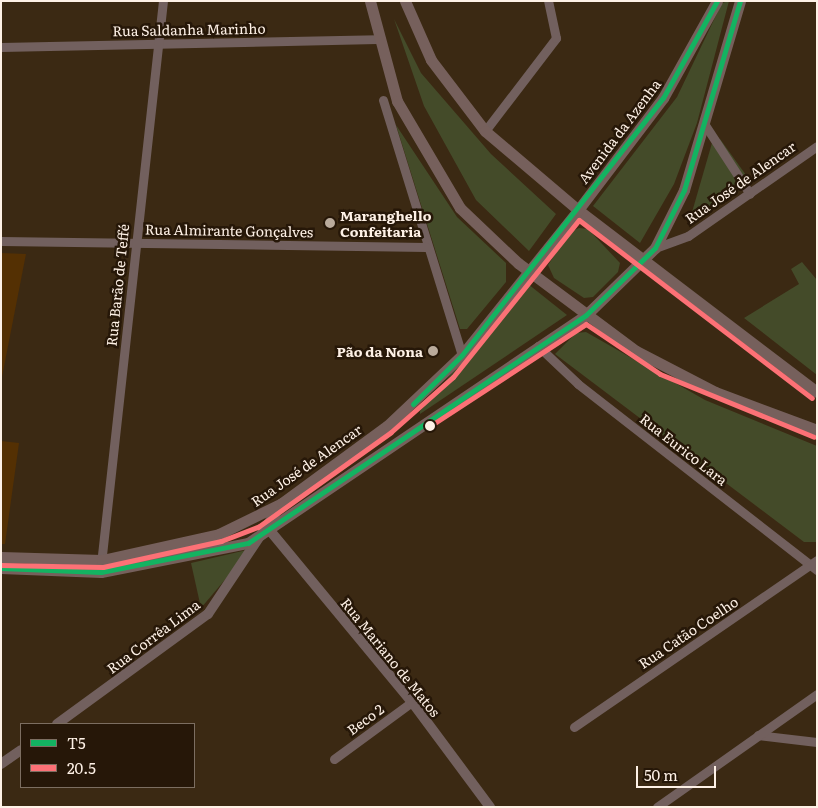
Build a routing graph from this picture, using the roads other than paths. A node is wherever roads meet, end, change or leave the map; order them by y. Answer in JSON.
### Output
{"nodes":[{"id":1,"x":164,"y":1,"type":"edge"},
{"id":2,"x":370,"y":1,"type":"edge"},
{"id":3,"x":405,"y":1,"type":"edge"},
{"id":4,"x":548,"y":1,"type":"edge"},
{"id":5,"x":717,"y":1,"type":"edge"},
{"id":6,"x":740,"y":1,"type":"edge"},
{"id":7,"x":377,"y":39,"type":"junction"},
{"id":8,"x":158,"y":44,"type":"junction"},
{"id":9,"x":1,"y":47,"type":"edge"},
{"id":10,"x":383,"y":100,"type":"dead end"},
{"id":11,"x":397,"y":101,"type":"junction"},
{"id":12,"x":386,"y":110,"type":"junction"},
{"id":13,"x":704,"y":125,"type":"junction"},
{"id":14,"x":485,"y":131,"type":"junction"},
{"id":15,"x":817,"y":146,"type":"edge"},
{"id":16,"x":750,"y":194,"type":"junction"},
{"id":17,"x":578,"y":210,"type":"junction"},
{"id":18,"x":1,"y":241,"type":"edge"},
{"id":19,"x":135,"y":243,"type":"junction"},
{"id":20,"x":426,"y":247,"type":"junction"},
{"id":21,"x":655,"y":248,"type":"junction"},
{"id":22,"x":644,"y":260,"type":"junction"},
{"id":23,"x":530,"y":269,"type":"junction"},
{"id":24,"x":586,"y":315,"type":"junction"},
{"id":25,"x":538,"y":346,"type":"junction"},
{"id":26,"x":462,"y":356,"type":"junction"},
{"id":27,"x":817,"y":392,"type":"edge"},
{"id":28,"x":817,"y":430,"type":"edge"},
{"id":29,"x":282,"y":503,"type":"junction"},
{"id":30,"x":267,"y":527,"type":"junction"},
{"id":31,"x":1,"y":557,"type":"edge"},
{"id":32,"x":815,"y":565,"type":"edge"},
{"id":33,"x":101,"y":566,"type":"junction"},
{"id":34,"x":1,"y":568,"type":"edge"},
{"id":35,"x":817,"y":694,"type":"edge"},
{"id":36,"x":412,"y":702,"type":"junction"},
{"id":37,"x":58,"y":723,"type":"edge"},
{"id":38,"x":574,"y":727,"type":"dead end"},
{"id":39,"x":758,"y":735,"type":"junction"},
{"id":40,"x":817,"y":742,"type":"edge"},
{"id":41,"x":20,"y":751,"type":"edge"},
{"id":42,"x":334,"y":759,"type":"dead end"},
{"id":43,"x":1,"y":763,"type":"edge"},
{"id":44,"x":490,"y":807,"type":"edge"},
{"id":45,"x":657,"y":807,"type":"edge"}],
"edges":[{"from":1,"to":8,"type":"street","name":"Rua Barão de Teffé"},
{"from":2,"to":7,"type":"main road"},
{"from":3,"to":14,"type":"main road"},
{"from":4,"to":14,"type":"street"},
{"from":5,"to":17,"type":"main road","name":"Avenida da Azenha"},
{"from":6,"to":13,"type":"main road"},
{"from":7,"to":8,"type":"street","name":"Rua Saldanha Marinho"},
{"from":7,"to":11,"type":"main road"},
{"from":8,"to":9,"type":"street","name":"Rua Saldanha Marinho"},
{"from":8,"to":19,"type":"street","name":"Rua Barão de Teffé"},
{"from":10,"to":12,"type":"street"},
{"from":11,"to":12,"type":"street"},
{"from":11,"to":23,"type":"main road"},
{"from":12,"to":20,"type":"street"},
{"from":13,"to":16,"type":"street"},
{"from":13,"to":21,"type":"main road"},
{"from":14,"to":17,"type":"main road"},
{"from":15,"to":16,"type":"street","name":"Rua José de Alencar"},
{"from":16,"to":21,"type":"street","name":"Rua José de Alencar"},
{"from":17,"to":22,"type":"main road"},
{"from":17,"to":23,"type":"main road","name":"Avenida da Azenha"},
{"from":18,"to":19,"type":"street","name":"Rua Almirante Gonçalves"},
{"from":19,"to":20,"type":"street","name":"Rua Almirante Gonçalves"},
{"from":19,"to":33,"type":"street","name":"Rua Barão de Teffé"},
{"from":20,"to":26,"type":"street"},
{"from":21,"to":22,"type":"main road","name":"Rua José de Alencar"},
{"from":22,"to":24,"type":"main road","name":"Rua José de Alencar"},
{"from":22,"to":27,"type":"main road"},
{"from":23,"to":24,"type":"main road"},
{"from":23,"to":26,"type":"main road","name":"Rua José de Alencar"},
{"from":24,"to":25,"type":"main road","name":"Rua José de Alencar"},
{"from":24,"to":28,"type":"main road"},
{"from":25,"to":30,"type":"main road","name":"Rua José de Alencar"},
{"from":25,"to":32,"type":"street","name":"Rua Eurico Lara"},
{"from":26,"to":29,"type":"main road","name":"Rua José de Alencar"},
{"from":29,"to":30,"type":"street","name":"Rua Corrêa Lima"},
{"from":29,"to":33,"type":"main road","name":"Rua José de Alencar"},
{"from":30,"to":33,"type":"main road","name":"Rua José de Alencar"},
{"from":30,"to":36,"type":"street","name":"Rua Mariano de Matos"},
{"from":30,"to":37,"type":"street","name":"Rua Corrêa Lima"},
{"from":31,"to":33,"type":"main road","name":"Rua José de Alencar"},
{"from":32,"to":38,"type":"street","name":"Rua Catão Coelho"},
{"from":33,"to":34,"type":"main road","name":"Rua José de Alencar"},
{"from":35,"to":39,"type":"street"},
{"from":36,"to":42,"type":"street","name":"Beco 2"},
{"from":36,"to":44,"type":"street","name":"Rua Mariano de Matos"},
{"from":39,"to":40,"type":"street"},
{"from":39,"to":45,"type":"street"},
{"from":41,"to":43,"type":"street"}]}
